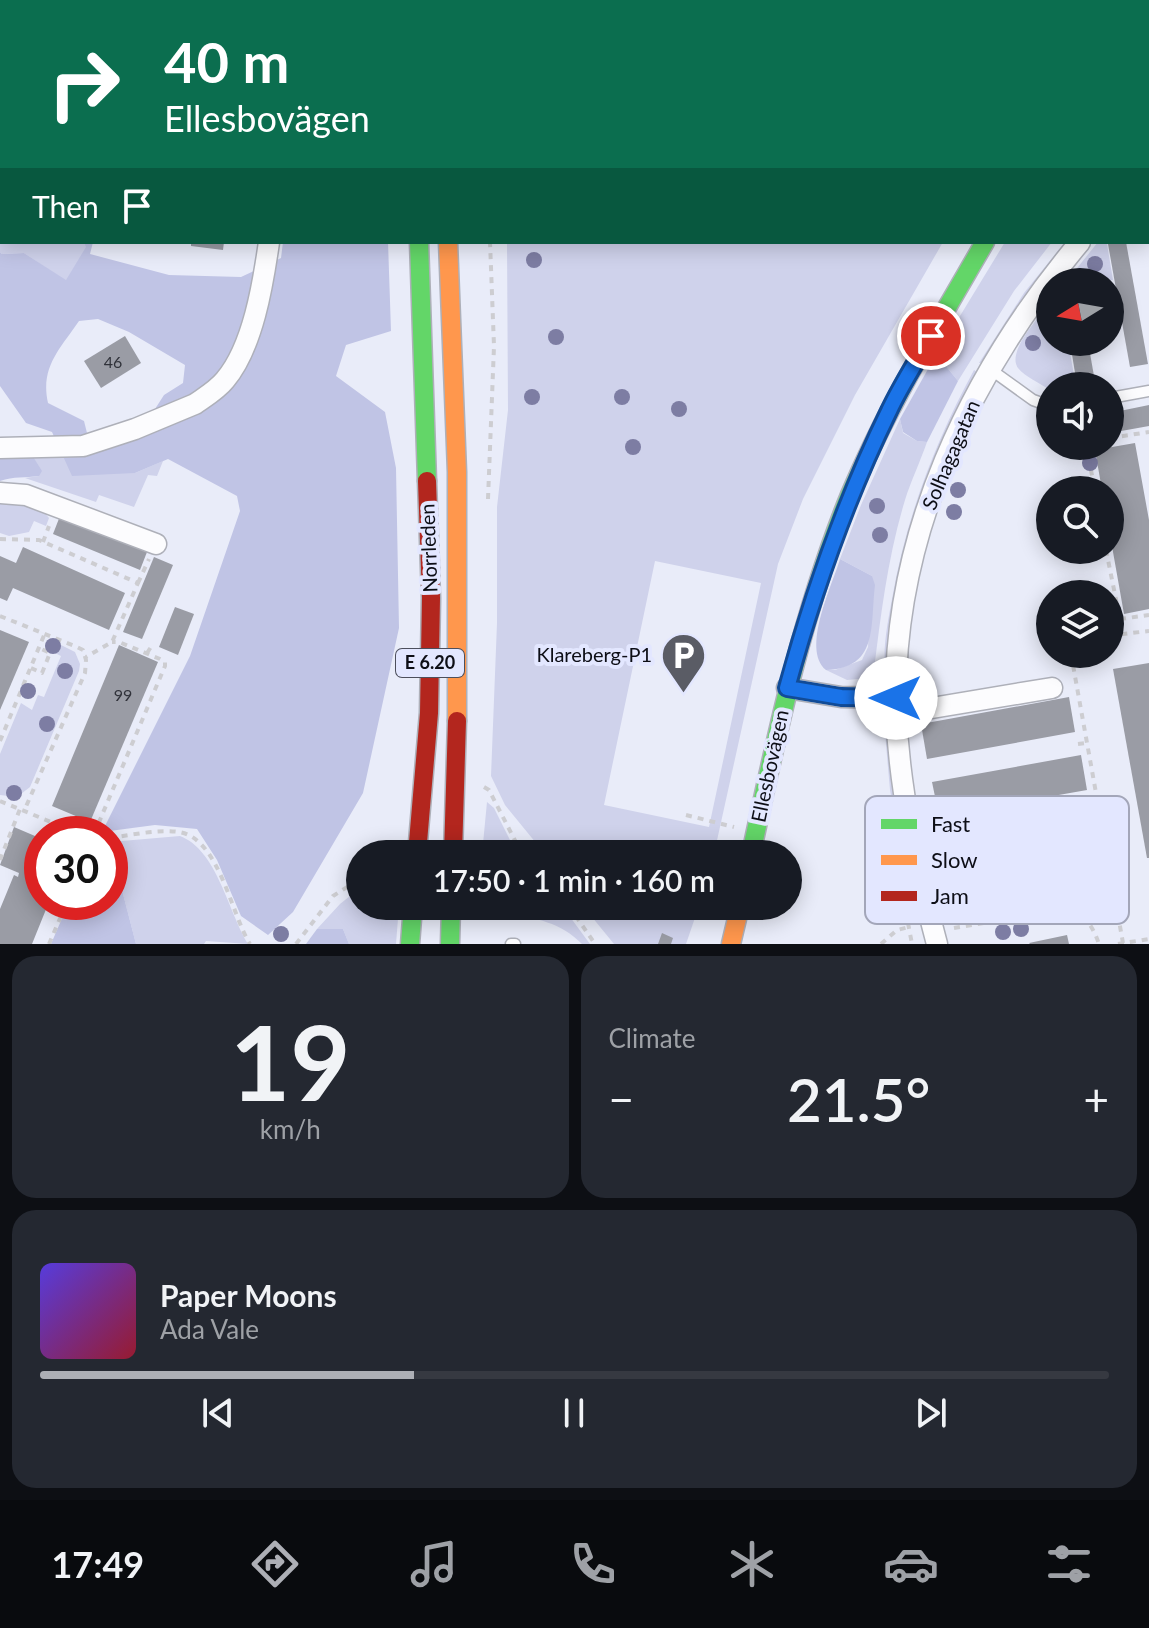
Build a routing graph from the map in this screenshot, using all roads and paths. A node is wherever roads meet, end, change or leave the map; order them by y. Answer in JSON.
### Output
{"nodes":[{"id":1,"x":269,"y":244,"type":"edge"},
{"id":2,"x":419,"y":244,"type":"edge"},
{"id":3,"x":448,"y":244,"type":"edge"},
{"id":4,"x":466,"y":244,"type":"edge"},
{"id":5,"x":490,"y":244,"type":"edge"},
{"id":6,"x":984,"y":244,"type":"edge"},
{"id":7,"x":1078,"y":244,"type":"edge"},
{"id":8,"x":452,"y":308,"type":"junction"},
{"id":9,"x":990,"y":369,"type":"junction"},
{"id":10,"x":1149,"y":391,"type":"edge"},
{"id":11,"x":1124,"y":395,"type":"edge"},
{"id":12,"x":1036,"y":401,"type":"edge"},
{"id":13,"x":1149,"y":432,"type":"edge"},
{"id":14,"x":1124,"y":436,"type":"edge"},
{"id":15,"x":0,"y":448,"type":"edge"},
{"id":16,"x":0,"y":493,"type":"edge"},
{"id":17,"x":487,"y":509,"type":"dead end"},
{"id":18,"x":0,"y":539,"type":"edge"},
{"id":19,"x":156,"y":544,"type":"dead end"},
{"id":20,"x":1149,"y":615,"type":"edge"},
{"id":21,"x":0,"y":616,"type":"edge"},
{"id":22,"x":1124,"y":618,"type":"edge"},
{"id":23,"x":1149,"y":631,"type":"edge"},
{"id":24,"x":45,"y":633,"type":"junction"},
{"id":25,"x":1124,"y":634,"type":"edge"},
{"id":26,"x":112,"y":642,"type":"junction"},
{"id":27,"x":153,"y":644,"type":"dead end"},
{"id":28,"x":39,"y":648,"type":"junction"},
{"id":29,"x":147,"y":653,"type":"junction"},
{"id":30,"x":86,"y":657,"type":"junction"},
{"id":31,"x":31,"y":668,"type":"junction"},
{"id":32,"x":1074,"y":668,"type":"edge"},
{"id":33,"x":787,"y":688,"type":"junction"},
{"id":34,"x":1052,"y":688,"type":"dead end"},
{"id":35,"x":896,"y":706,"type":"junction"},
{"id":36,"x":0,"y":741,"type":"edge"},
{"id":37,"x":1087,"y":743,"type":"junction"},
{"id":38,"x":1078,"y":744,"type":"dead end"},
{"id":39,"x":484,"y":787,"type":"dead end"},
{"id":40,"x":907,"y":796,"type":"edge"},
{"id":41,"x":1096,"y":796,"type":"edge"},
{"id":42,"x":0,"y":801,"type":"edge"},
{"id":43,"x":22,"y":810,"type":"junction"},
{"id":44,"x":686,"y":815,"type":"dead end"},
{"id":45,"x":36,"y":816,"type":"edge"},
{"id":46,"x":102,"y":816,"type":"edge"},
{"id":47,"x":756,"y":833,"type":"junction"},
{"id":48,"x":128,"y":836,"type":"edge"},
{"id":49,"x":418,"y":840,"type":"edge"},
{"id":50,"x":454,"y":840,"type":"edge"},
{"id":51,"x":515,"y":840,"type":"edge"},
{"id":52,"x":754,"y":840,"type":"edge"},
{"id":53,"x":0,"y":860,"type":"edge"},
{"id":54,"x":346,"y":888,"type":"edge"},
{"id":55,"x":59,"y":920,"type":"edge"},
{"id":56,"x":412,"y":920,"type":"edge"},
{"id":57,"x":451,"y":920,"type":"edge"},
{"id":58,"x":579,"y":920,"type":"edge"},
{"id":59,"x":737,"y":920,"type":"edge"},
{"id":60,"x":999,"y":924,"type":"edge"},
{"id":61,"x":1090,"y":924,"type":"edge"},
{"id":62,"x":1117,"y":924,"type":"edge"},
{"id":63,"x":936,"y":938,"type":"edge"},
{"id":64,"x":1149,"y":939,"type":"edge"},
{"id":65,"x":49,"y":944,"type":"edge"},
{"id":66,"x":250,"y":944,"type":"edge"},
{"id":67,"x":296,"y":944,"type":"edge"},
{"id":68,"x":410,"y":944,"type":"edge"},
{"id":69,"x":450,"y":944,"type":"edge"},
{"id":70,"x":595,"y":944,"type":"edge"},
{"id":71,"x":731,"y":944,"type":"edge"},
{"id":72,"x":881,"y":944,"type":"edge"},
{"id":73,"x":912,"y":944,"type":"edge"},
{"id":74,"x":1099,"y":944,"type":"edge"},
{"id":75,"x":1120,"y":944,"type":"edge"}],
"edges":[{"from":1,"to":15,"type":"street"},
{"from":2,"to":49,"type":"main road","name":"Norrleden","number":"E 6.20"},
{"from":3,"to":8,"type":"main road","name":"Norrleden","number":"E 6.20"},
{"from":4,"to":8,"type":"main road"},
{"from":5,"to":17,"type":"path"},
{"from":6,"to":33,"type":"main road","name":"Ellesbovägen"},
{"from":7,"to":9,"type":"street","name":"Solhagagatan"},
{"from":8,"to":50,"type":"main road","name":"Norrleden","number":"E 6.20"},
{"from":9,"to":12,"type":"lane"},
{"from":9,"to":35,"type":"street","name":"Solhagagatan"},
{"from":10,"to":11,"type":"lane"},
{"from":13,"to":14,"type":"path"},
{"from":16,"to":19,"type":"street"},
{"from":18,"to":26,"type":"path"},
{"from":20,"to":22,"type":"path"},
{"from":21,"to":24,"type":"path"},
{"from":23,"to":25,"type":"path"},
{"from":24,"to":28,"type":"path"},
{"from":24,"to":30,"type":"path"},
{"from":26,"to":29,"type":"path"},
{"from":26,"to":30,"type":"path"},
{"from":27,"to":29,"type":"path"},
{"from":28,"to":31,"type":"path"},
{"from":28,"to":31,"type":"path"},
{"from":29,"to":46,"type":"path"},
{"from":30,"to":43,"type":"path"},
{"from":31,"to":36,"type":"path"},
{"from":32,"to":37,"type":"path"},
{"from":33,"to":35,"type":"street"},
{"from":33,"to":47,"type":"main road","name":"Ellesbovägen"},
{"from":34,"to":35,"type":"street"},
{"from":35,"to":40,"type":"street","name":"Solhagagatan"},
{"from":37,"to":38,"type":"path"},
{"from":37,"to":41,"type":"path"},
{"from":39,"to":51,"type":"path"},
{"from":42,"to":43,"type":"path"},
{"from":43,"to":45,"type":"path"},
{"from":43,"to":53,"type":"path"},
{"from":44,"to":47,"type":"path"},
{"from":47,"to":52,"type":"main road","name":"Ellesbovägen"},
{"from":48,"to":66,"type":"path"},
{"from":54,"to":67,"type":"path"},
{"from":55,"to":65,"type":"path"},
{"from":56,"to":68,"type":"main road"},
{"from":57,"to":69,"type":"main road"},
{"from":58,"to":70,"type":"path"},
{"from":59,"to":71,"type":"main road"},
{"from":60,"to":63,"type":"path"},
{"from":61,"to":74,"type":"path"},
{"from":62,"to":75,"type":"path"},
{"from":64,"to":75,"type":"path"},
{"from":72,"to":73,"type":"path"}]}
